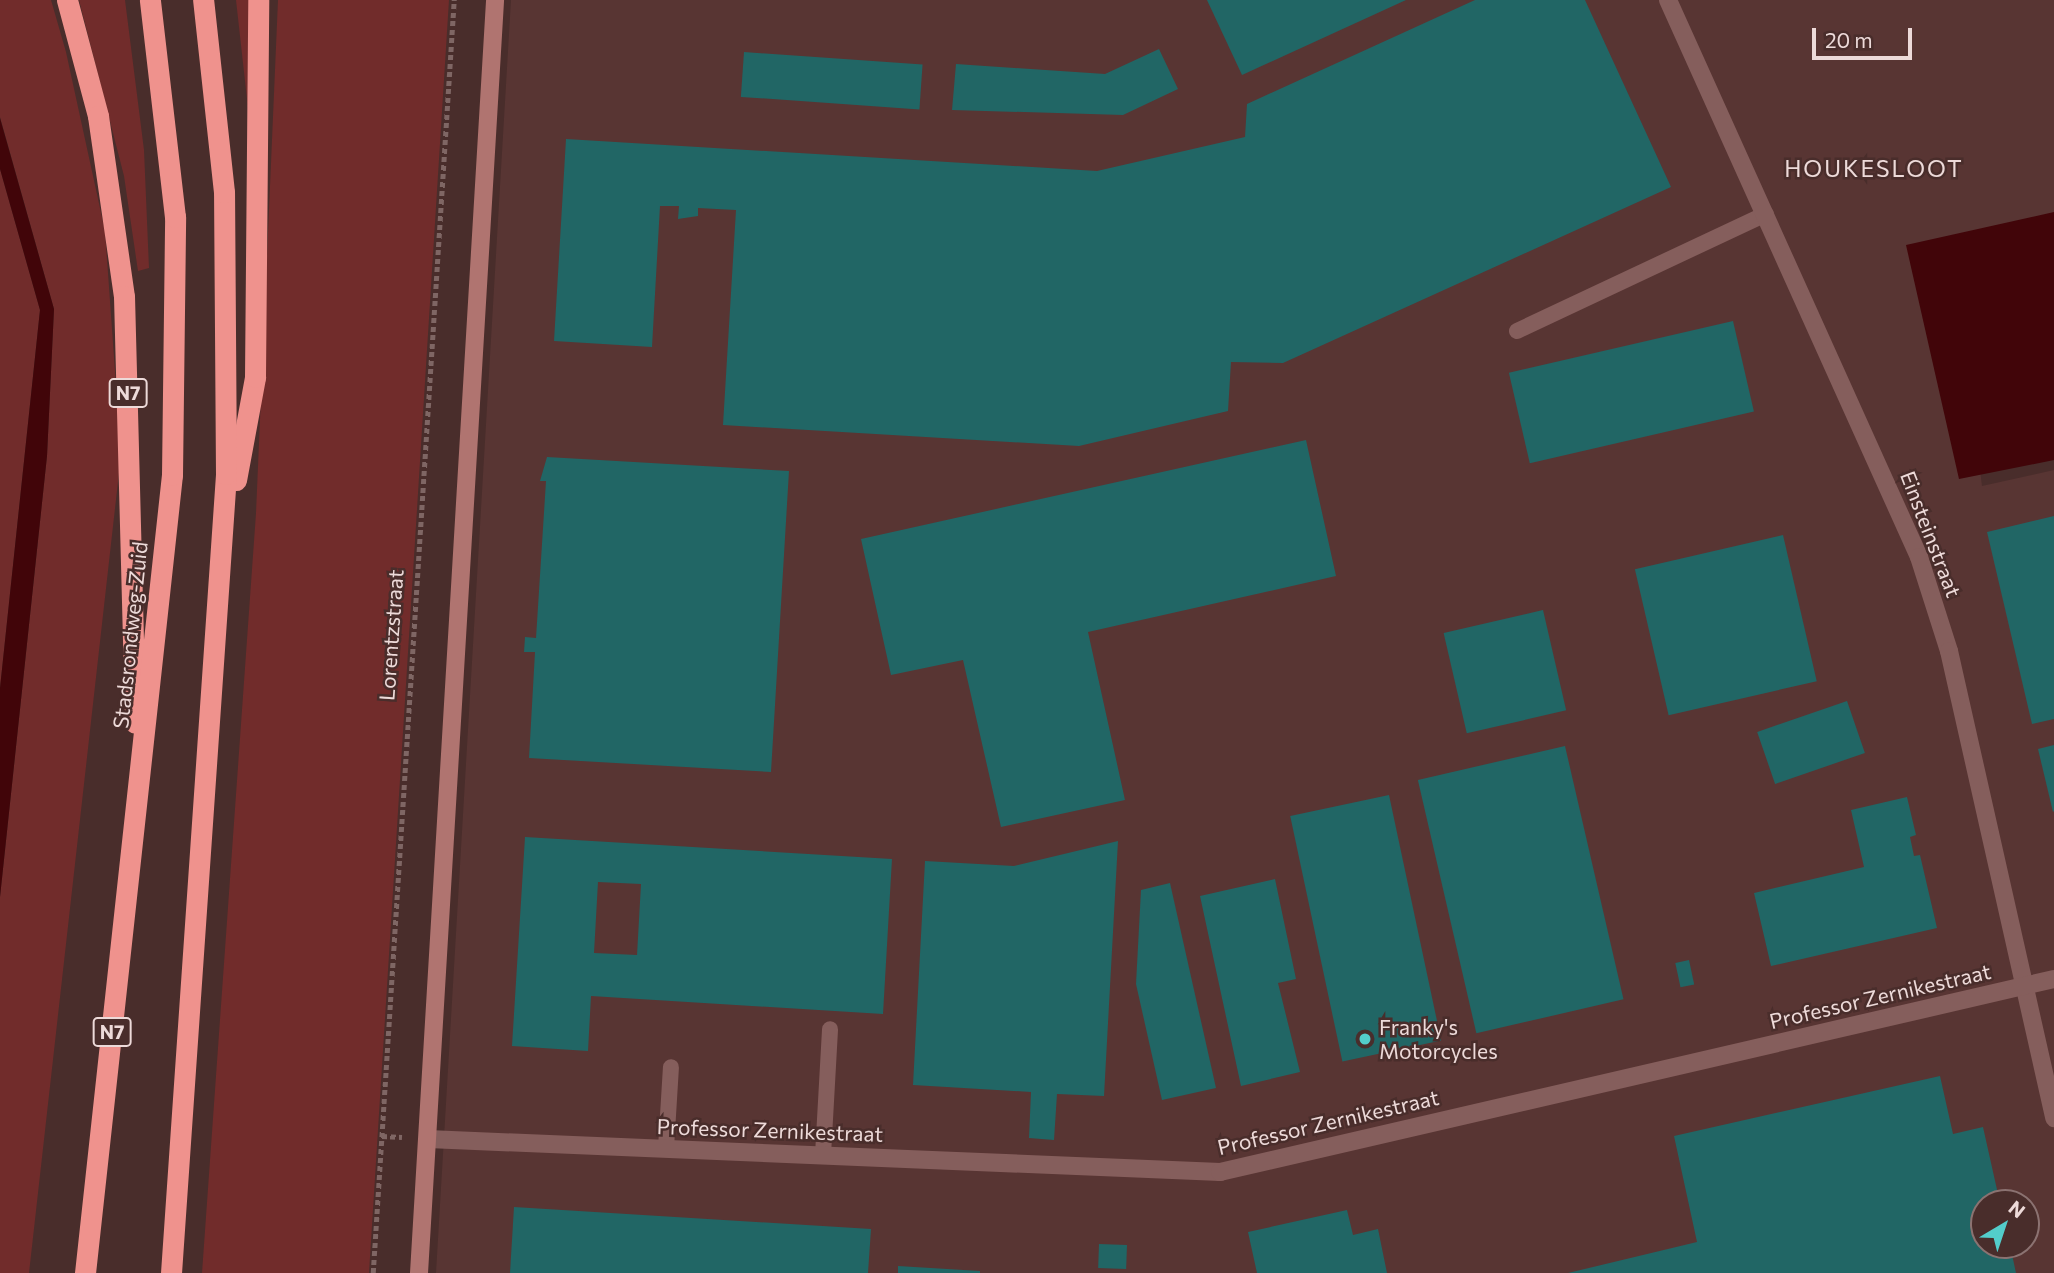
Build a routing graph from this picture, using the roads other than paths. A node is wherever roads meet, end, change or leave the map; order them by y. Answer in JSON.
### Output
{"nodes":[{"id":1,"x":66,"y":0,"type":"edge"},
{"id":2,"x":150,"y":0,"type":"edge"},
{"id":3,"x":203,"y":0,"type":"edge"},
{"id":4,"x":258,"y":0,"type":"edge"},
{"id":5,"x":495,"y":0,"type":"edge"},
{"id":6,"x":1668,"y":0,"type":"edge"},
{"id":7,"x":1766,"y":214,"type":"junction"},
{"id":8,"x":1517,"y":331,"type":"dead end"},
{"id":9,"x":221,"y":562,"type":"junction"},
{"id":10,"x":138,"y":791,"type":"junction"},
{"id":11,"x":2054,"y":979,"type":"edge"},
{"id":12,"x":2025,"y":986,"type":"junction"},
{"id":13,"x":830,"y":1029,"type":"dead end"},
{"id":14,"x":671,"y":1067,"type":"dead end"},
{"id":15,"x":2054,"y":1118,"type":"edge"},
{"id":16,"x":428,"y":1139,"type":"junction"},
{"id":17,"x":666,"y":1148,"type":"junction"},
{"id":18,"x":823,"y":1155,"type":"junction"},
{"id":19,"x":85,"y":1273,"type":"edge"},
{"id":20,"x":171,"y":1273,"type":"edge"},
{"id":21,"x":419,"y":1273,"type":"edge"}],
"edges":[{"from":1,"to":10,"type":"highway","number":"N7"},
{"from":2,"to":10,"type":"highway","name":"Stadsrondweg-Zuid","number":"N7"},
{"from":3,"to":9,"type":"highway"},
{"from":4,"to":9,"type":"highway"},
{"from":5,"to":16,"type":"street"},
{"from":6,"to":7,"type":"street","name":"Einsteinstraat"},
{"from":7,"to":8,"type":"lane"},
{"from":7,"to":12,"type":"street","name":"Einsteinstraat"},
{"from":9,"to":20,"type":"highway"},
{"from":10,"to":19,"type":"highway","name":"Stadsrondweg-Zuid","number":"N7"},
{"from":11,"to":12,"type":"street","name":"Professor Zernikestraat"},
{"from":12,"to":15,"type":"street","name":"Einsteinstraat"},
{"from":12,"to":18,"type":"street","name":"Professor Zernikestraat"},
{"from":13,"to":18,"type":"lane"},
{"from":14,"to":17,"type":"lane"},
{"from":16,"to":17,"type":"street","name":"Professor Zernikestraat"},
{"from":16,"to":21,"type":"street"},
{"from":17,"to":18,"type":"street","name":"Professor Zernikestraat"}]}
